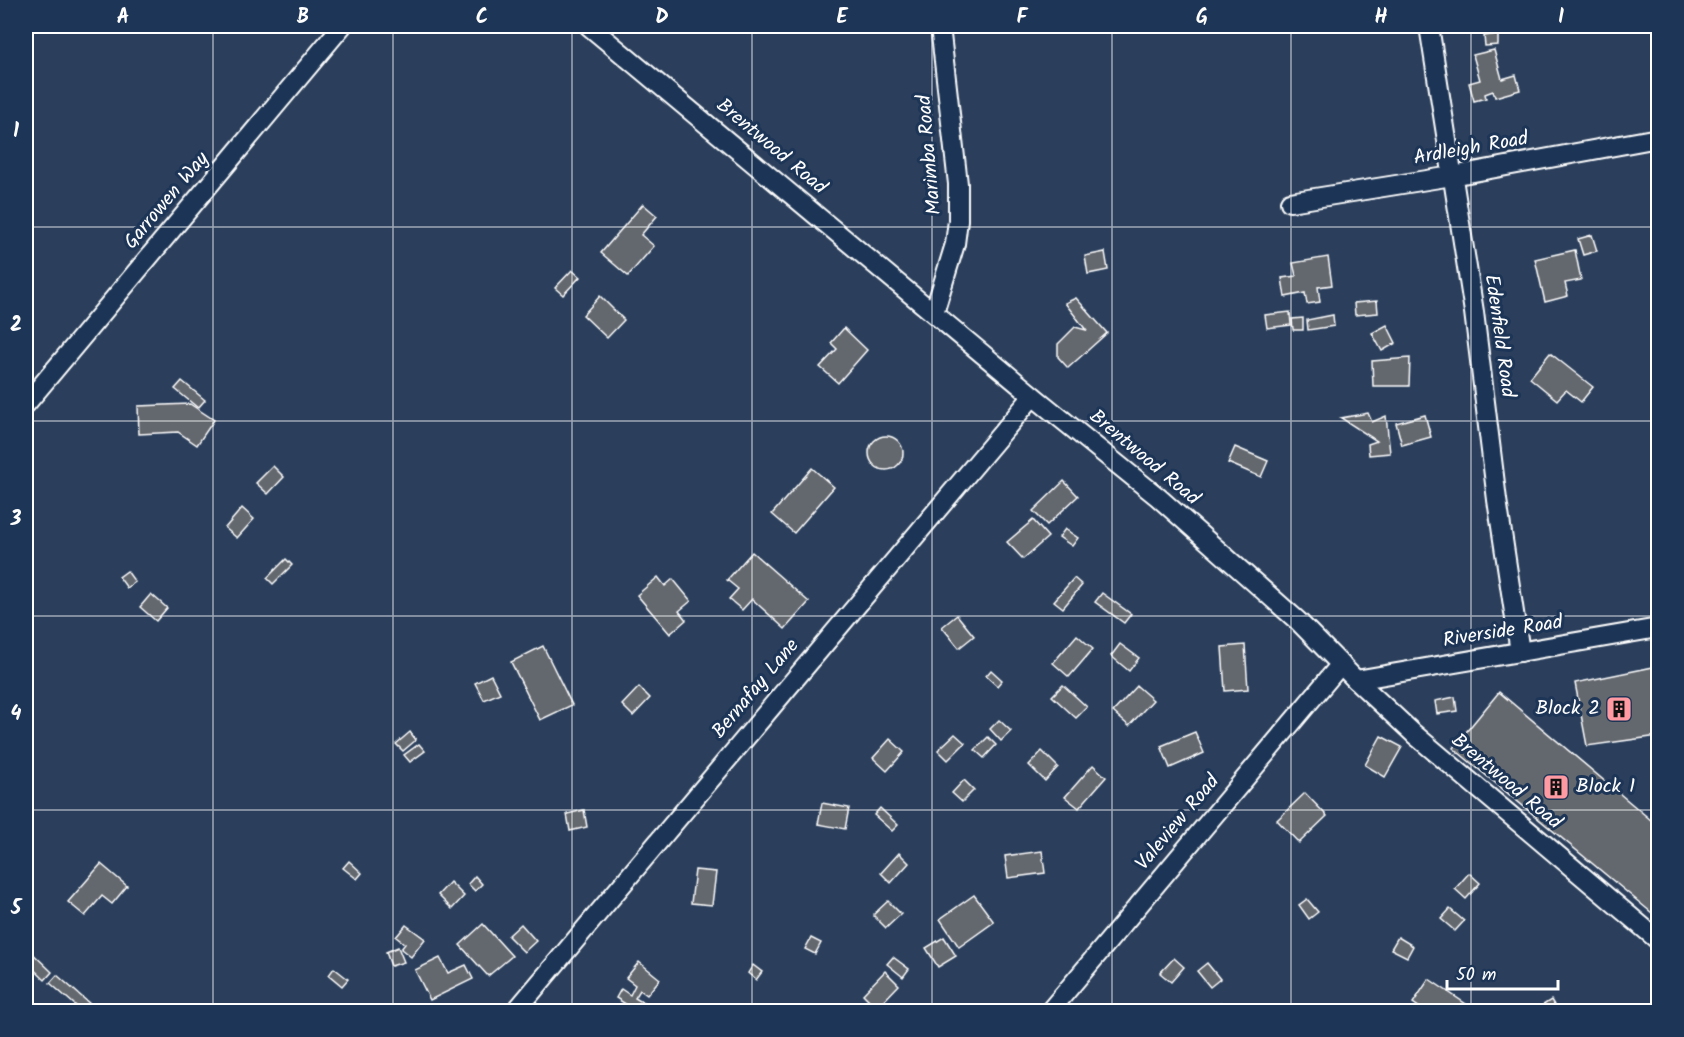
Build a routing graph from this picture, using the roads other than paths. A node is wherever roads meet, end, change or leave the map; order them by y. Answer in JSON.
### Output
{"nodes":[{"id":1,"x":342,"y":26,"type":"edge"},
{"id":2,"x":589,"y":26,"type":"edge"},
{"id":3,"x":940,"y":26,"type":"edge"},
{"id":4,"x":1429,"y":26,"type":"edge"},
{"id":5,"x":1659,"y":138,"type":"edge"},
{"id":6,"x":1452,"y":176,"type":"junction"},
{"id":7,"x":1290,"y":201,"type":"dead end"},
{"id":8,"x":934,"y":314,"type":"junction"},
{"id":9,"x":1033,"y":396,"type":"junction"},
{"id":10,"x":26,"y":404,"type":"edge"},
{"id":11,"x":1659,"y":628,"type":"edge"},
{"id":12,"x":1520,"y":652,"type":"junction"},
{"id":13,"x":1341,"y":664,"type":"junction"},
{"id":14,"x":1356,"y":680,"type":"junction"},
{"id":15,"x":1659,"y":940,"type":"edge"},
{"id":16,"x":515,"y":1011,"type":"edge"},
{"id":17,"x":1049,"y":1011,"type":"edge"}],
"edges":[{"from":1,"to":10,"type":"street","name":"Garrowen Way"},
{"from":2,"to":8,"type":"street","name":"Brentwood Road"},
{"from":3,"to":8,"type":"street","name":"Marimba Road"},
{"from":4,"to":6,"type":"street","name":"Edenfield Road"},
{"from":5,"to":6,"type":"street","name":"Ardleigh Road"},
{"from":6,"to":7,"type":"street","name":"Ardleigh Road"},
{"from":6,"to":12,"type":"street","name":"Edenfield Road"},
{"from":8,"to":9,"type":"street","name":"Brentwood Road"},
{"from":9,"to":13,"type":"street","name":"Brentwood Road"},
{"from":9,"to":16,"type":"street","name":"Bernafay Lane"},
{"from":11,"to":12,"type":"street","name":"Riverside Road"},
{"from":12,"to":14,"type":"street","name":"Riverside Road"},
{"from":13,"to":14,"type":"street","name":"Brentwood Road"},
{"from":13,"to":17,"type":"street","name":"Valeview Road"},
{"from":14,"to":15,"type":"street","name":"Brentwood Road"}]}
